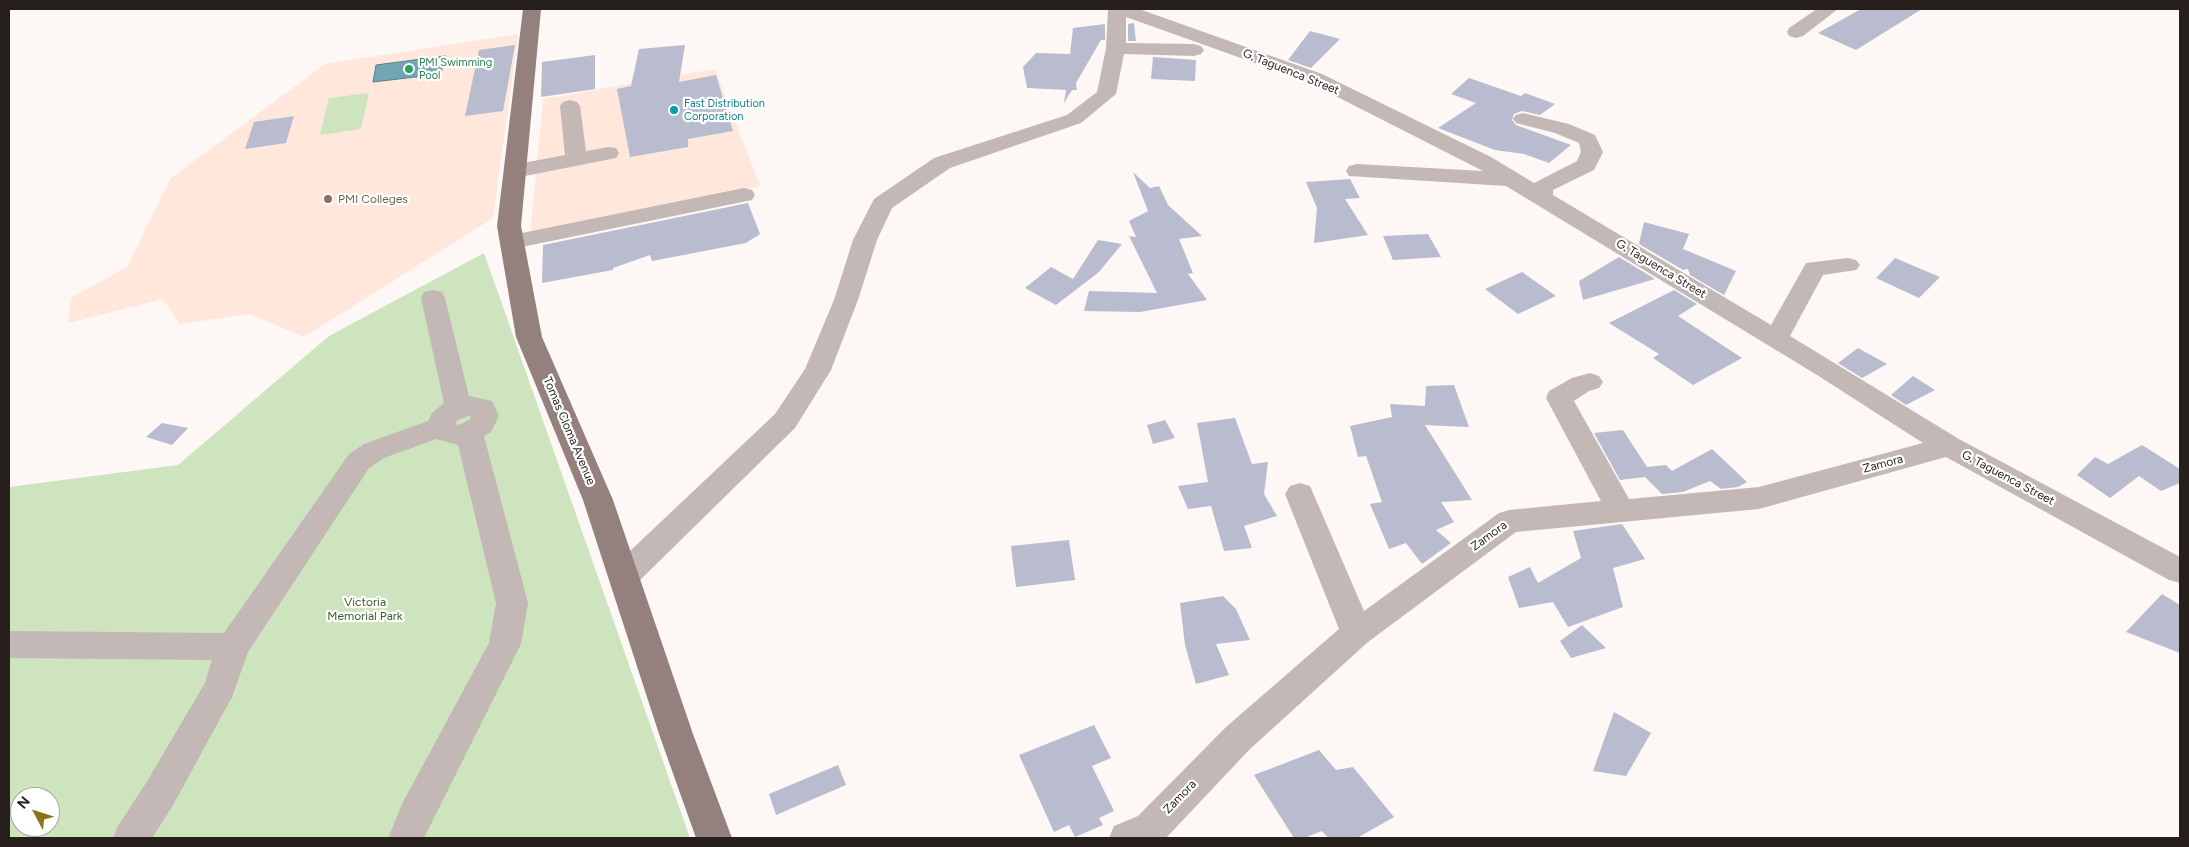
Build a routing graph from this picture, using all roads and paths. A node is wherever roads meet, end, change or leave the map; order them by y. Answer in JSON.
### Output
{"nodes":[{"id":1,"x":532,"y":9,"type":"edge"},
{"id":2,"x":1117,"y":9,"type":"edge"},
{"id":3,"x":1122,"y":9,"type":"edge"},
{"id":4,"x":1829,"y":9,"type":"edge"},
{"id":5,"x":1796,"y":32,"type":"dead end"},
{"id":6,"x":1121,"y":48,"type":"junction"},
{"id":7,"x":1194,"y":50,"type":"dead end"},
{"id":8,"x":1142,"y":64,"type":"dead end"},
{"id":9,"x":570,"y":106,"type":"dead end"},
{"id":10,"x":1523,"y":119,"type":"dead end"},
{"id":11,"x":608,"y":153,"type":"dead end"},
{"id":12,"x":576,"y":159,"type":"junction"},
{"id":13,"x":515,"y":171,"type":"junction"},
{"id":14,"x":1357,"y":171,"type":"dead end"},
{"id":15,"x":1512,"y":179,"type":"junction"},
{"id":16,"x":744,"y":195,"type":"dead end"},
{"id":17,"x":1542,"y":197,"type":"junction"},
{"id":18,"x":512,"y":242,"type":"junction"},
{"id":19,"x":1848,"y":265,"type":"dead end"},
{"id":20,"x":433,"y":298,"type":"dead end"},
{"id":21,"x":1776,"y":339,"type":"junction"},
{"id":22,"x":1590,"y":382,"type":"dead end"},
{"id":23,"x":456,"y":422,"type":"junction"},
{"id":24,"x":1949,"y":446,"type":"junction"},
{"id":25,"x":1300,"y":494,"type":"dead end"},
{"id":26,"x":1621,"y":511,"type":"junction"},
{"id":27,"x":2180,"y":571,"type":"edge"},
{"id":28,"x":624,"y":576,"type":"junction"},
{"id":29,"x":1357,"y":633,"type":"junction"},
{"id":30,"x":9,"y":644,"type":"edge"},
{"id":31,"x":233,"y":648,"type":"junction"},
{"id":32,"x":131,"y":838,"type":"edge"},
{"id":33,"x":406,"y":838,"type":"edge"},
{"id":34,"x":714,"y":838,"type":"edge"},
{"id":35,"x":1127,"y":838,"type":"edge"}],
"edges":[{"from":1,"to":13,"type":"main road","name":"Tomas Cloma Avenue"},
{"from":2,"to":6,"type":"street"},
{"from":3,"to":15,"type":"street","name":"G. Taguenca Street"},
{"from":4,"to":5,"type":"street"},
{"from":6,"to":7,"type":"street"},
{"from":6,"to":8,"type":"street"},
{"from":6,"to":28,"type":"street"},
{"from":9,"to":12,"type":"street"},
{"from":10,"to":17,"type":"street"},
{"from":11,"to":12,"type":"street"},
{"from":12,"to":13,"type":"street"},
{"from":13,"to":18,"type":"main road","name":"Tomas Cloma Avenue"},
{"from":14,"to":15,"type":"street"},
{"from":15,"to":17,"type":"street","name":"G. Taguenca Street"},
{"from":16,"to":18,"type":"street"},
{"from":17,"to":21,"type":"street","name":"G. Taguenca Street"},
{"from":18,"to":28,"type":"main road","name":"Tomas Cloma Avenue"},
{"from":19,"to":21,"type":"street"},
{"from":20,"to":23,"type":"street"},
{"from":21,"to":24,"type":"street","name":"G. Taguenca Street"},
{"from":22,"to":26,"type":"street"},
{"from":23,"to":31,"type":"street"},
{"from":23,"to":33,"type":"street"},
{"from":24,"to":26,"type":"street","name":"Zamora"},
{"from":24,"to":27,"type":"street","name":"G. Taguenca Street"},
{"from":25,"to":29,"type":"street"},
{"from":26,"to":29,"type":"street","name":"Zamora"},
{"from":28,"to":34,"type":"main road","name":"Tomas Cloma Avenue"},
{"from":29,"to":35,"type":"street","name":"Zamora"},
{"from":30,"to":31,"type":"street"},
{"from":31,"to":32,"type":"street"}]}
